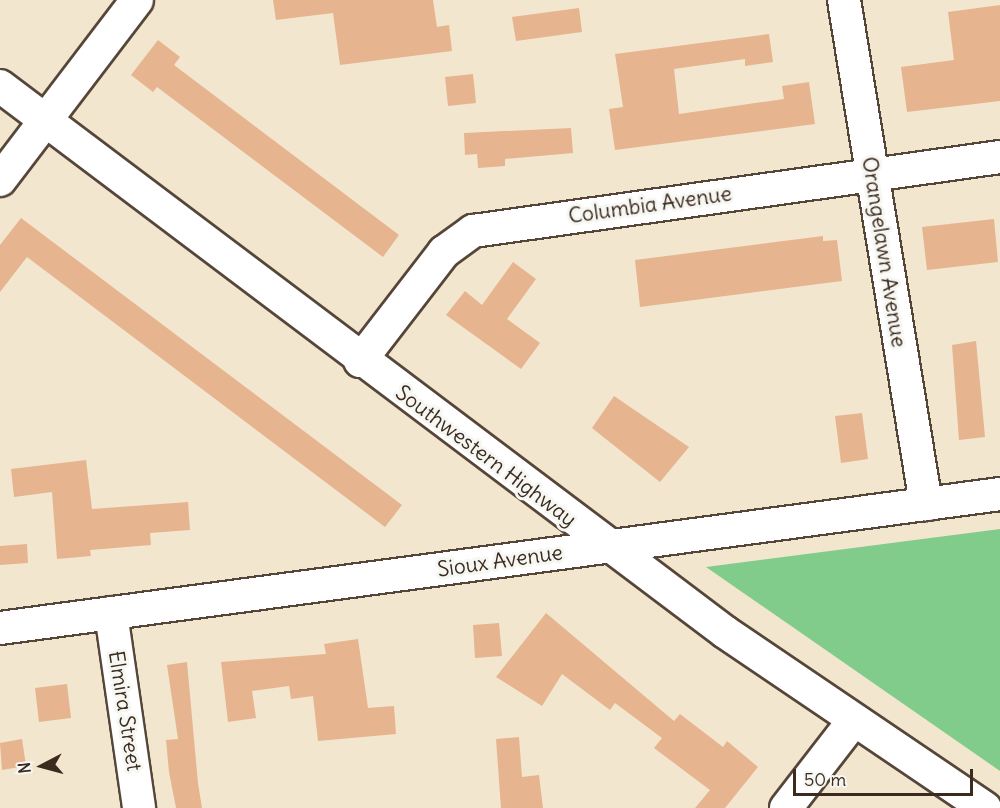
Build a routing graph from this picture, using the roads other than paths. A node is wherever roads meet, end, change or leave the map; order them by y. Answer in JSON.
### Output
{"nodes":[{"id":1,"x":137,"y":0,"type":"edge"},
{"id":2,"x":844,"y":0,"type":"edge"},
{"id":3,"x":0,"y":86,"type":"edge"},
{"id":4,"x":45,"y":121,"type":"junction"},
{"id":5,"x":1000,"y":157,"type":"edge"},
{"id":6,"x":872,"y":174,"type":"junction"},
{"id":7,"x":0,"y":180,"type":"edge"},
{"id":8,"x":360,"y":361,"type":"junction"},
{"id":9,"x":1000,"y":494,"type":"edge"},
{"id":10,"x":926,"y":504,"type":"junction"},
{"id":11,"x":609,"y":547,"type":"junction"},
{"id":12,"x":111,"y":613,"type":"junction"},
{"id":13,"x":0,"y":628,"type":"edge"},
{"id":14,"x":854,"y":720,"type":"junction"},
{"id":15,"x":139,"y":808,"type":"edge"},
{"id":16,"x":786,"y":808,"type":"edge"},
{"id":17,"x":985,"y":808,"type":"edge"}],
"edges":[{"from":1,"to":4,"type":"street"},
{"from":2,"to":6,"type":"street","name":"Orangelawn Avenue"},
{"from":3,"to":4,"type":"street","name":"Southwestern Highway"},
{"from":4,"to":7,"type":"street"},
{"from":4,"to":8,"type":"street","name":"Southwestern Highway"},
{"from":5,"to":6,"type":"street","name":"Columbia Avenue"},
{"from":6,"to":8,"type":"street","name":"Columbia Avenue"},
{"from":6,"to":10,"type":"street","name":"Orangelawn Avenue"},
{"from":8,"to":11,"type":"street","name":"Southwestern Highway"},
{"from":9,"to":10,"type":"street","name":"Sioux Avenue"},
{"from":10,"to":11,"type":"street","name":"Sioux Avenue"},
{"from":11,"to":12,"type":"street","name":"Sioux Avenue"},
{"from":11,"to":14,"type":"street","name":"Southwestern Highway"},
{"from":12,"to":13,"type":"street","name":"Sioux Avenue"},
{"from":12,"to":15,"type":"street","name":"Elmira Street"},
{"from":14,"to":16,"type":"street"},
{"from":14,"to":17,"type":"street","name":"Southwestern Highway"}]}
